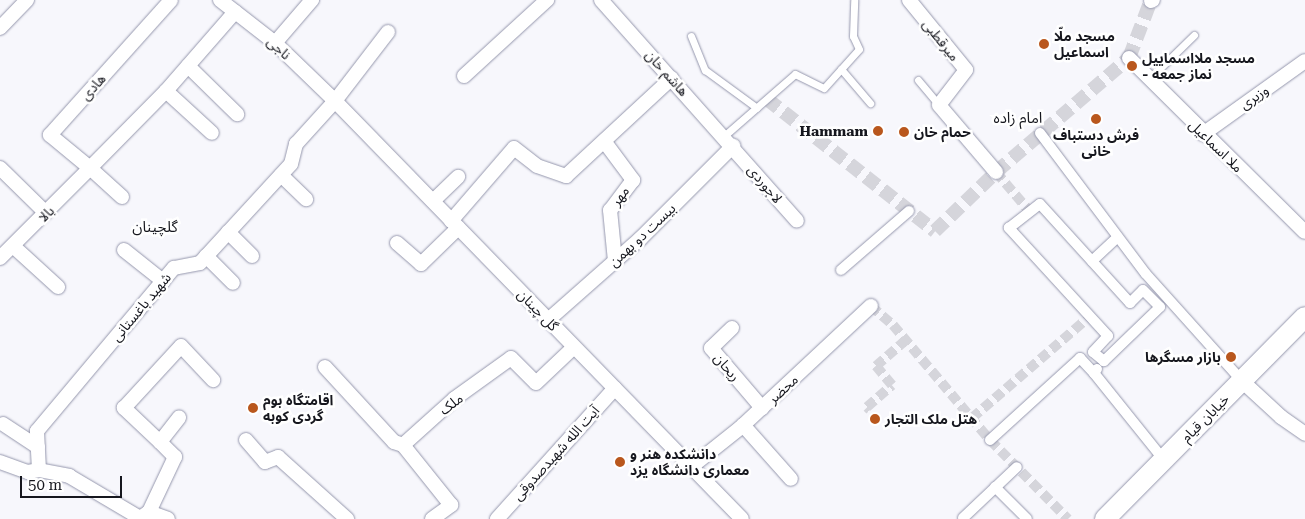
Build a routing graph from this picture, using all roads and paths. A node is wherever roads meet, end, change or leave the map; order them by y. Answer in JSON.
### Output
{"nodes":[{"id":1,"x":27,"y":0,"type":"edge"},
{"id":2,"x":171,"y":0,"type":"edge"},
{"id":3,"x":220,"y":0,"type":"edge"},
{"id":4,"x":312,"y":0,"type":"edge"},
{"id":5,"x":548,"y":0,"type":"edge"},
{"id":6,"x":601,"y":0,"type":"edge"},
{"id":7,"x":854,"y":0,"type":"edge"},
{"id":8,"x":909,"y":0,"type":"edge"},
{"id":9,"x":235,"y":12,"type":"junction"},
{"id":10,"x":0,"y":28,"type":"edge"},
{"id":11,"x":388,"y":32,"type":"dead end"},
{"id":12,"x":1194,"y":35,"type":"dead end"},
{"id":13,"x":691,"y":36,"type":"dead end"},
{"id":14,"x":275,"y":43,"type":"junction"},
{"id":15,"x":1129,"y":58,"type":"dead end"},
{"id":16,"x":1305,"y":61,"type":"edge"},
{"id":17,"x":188,"y":66,"type":"junction"},
{"id":18,"x":841,"y":69,"type":"junction"},
{"id":19,"x":464,"y":76,"type":"dead end"},
{"id":20,"x":672,"y":78,"type":"junction"},
{"id":21,"x":1149,"y":79,"type":"junction"},
{"id":22,"x":918,"y":80,"type":"dead end"},
{"id":23,"x":166,"y":91,"type":"junction"},
{"id":24,"x":335,"y":101,"type":"junction"},
{"id":25,"x":870,"y":103,"type":"dead end"},
{"id":26,"x":939,"y":105,"type":"junction"},
{"id":27,"x":757,"y":108,"type":"junction"},
{"id":28,"x":238,"y":114,"type":"dead end"},
{"id":29,"x":212,"y":133,"type":"dead end"},
{"id":30,"x":1040,"y":133,"type":"dead end"},
{"id":31,"x":1202,"y":134,"type":"junction"},
{"id":32,"x":604,"y":141,"type":"junction"},
{"id":33,"x":729,"y":142,"type":"junction"},
{"id":34,"x":0,"y":168,"type":"edge"},
{"id":35,"x":90,"y":168,"type":"junction"},
{"id":36,"x":996,"y":172,"type":"tunnel mouth"},
{"id":37,"x":281,"y":175,"type":"junction"},
{"id":38,"x":458,"y":177,"type":"dead end"},
{"id":39,"x":122,"y":197,"type":"dead end"},
{"id":40,"x":306,"y":199,"type":"dead end"},
{"id":41,"x":433,"y":202,"type":"junction"},
{"id":42,"x":909,"y":211,"type":"dead end"},
{"id":43,"x":46,"y":213,"type":"junction"},
{"id":44,"x":797,"y":221,"type":"dead end"},
{"id":45,"x":455,"y":224,"type":"junction"},
{"id":46,"x":228,"y":232,"type":"junction"},
{"id":47,"x":1305,"y":232,"type":"edge"},
{"id":48,"x":1118,"y":237,"type":"junction"},
{"id":49,"x":398,"y":243,"type":"dead end"},
{"id":50,"x":13,"y":246,"type":"junction"},
{"id":51,"x":124,"y":250,"type":"dead end"},
{"id":52,"x":206,"y":256,"type":"junction"},
{"id":53,"x":252,"y":256,"type":"dead end"},
{"id":54,"x":0,"y":258,"type":"edge"},
{"id":55,"x":615,"y":261,"type":"junction"},
{"id":56,"x":1092,"y":261,"type":"junction"},
{"id":57,"x":841,"y":270,"type":"dead end"},
{"id":58,"x":163,"y":281,"type":"junction"},
{"id":59,"x":232,"y":283,"type":"dead end"},
{"id":60,"x":58,"y":287,"type":"dead end"},
{"id":61,"x":1166,"y":297,"type":"junction"},
{"id":62,"x":1157,"y":304,"type":"junction"},
{"id":63,"x":871,"y":306,"type":"dead end"},
{"id":64,"x":1305,"y":317,"type":"edge"},
{"id":65,"x":548,"y":320,"type":"junction"},
{"id":66,"x":732,"y":328,"type":"dead end"},
{"id":67,"x":574,"y":347,"type":"junction"},
{"id":68,"x":1104,"y":361,"type":"junction"},
{"id":69,"x":325,"y":367,"type":"dead end"},
{"id":70,"x":1094,"y":373,"type":"junction"},
{"id":71,"x":213,"y":380,"type":"dead end"},
{"id":72,"x":1242,"y":380,"type":"junction"},
{"id":73,"x":615,"y":388,"type":"junction"},
{"id":74,"x":762,"y":408,"type":"junction"},
{"id":75,"x":179,"y":418,"type":"dead end"},
{"id":76,"x":3,"y":424,"type":"dead end"},
{"id":77,"x":743,"y":425,"type":"junction"},
{"id":78,"x":1305,"y":434,"type":"edge"},
{"id":79,"x":246,"y":440,"type":"dead end"},
{"id":80,"x":990,"y":440,"type":"dead end"},
{"id":81,"x":160,"y":442,"type":"junction"},
{"id":82,"x":403,"y":445,"type":"junction"},
{"id":83,"x":38,"y":447,"type":"junction"},
{"id":84,"x":1164,"y":460,"type":"junction"},
{"id":85,"x":0,"y":462,"type":"edge"},
{"id":86,"x":691,"y":467,"type":"junction"},
{"id":87,"x":1017,"y":467,"type":"dead end"},
{"id":88,"x":39,"y":470,"type":"junction"},
{"id":89,"x":791,"y":479,"type":"dead end"},
{"id":90,"x":995,"y":487,"type":"junction"},
{"id":91,"x":149,"y":512,"type":"junction"},
{"id":92,"x":963,"y":518,"type":"edge"},
{"id":93,"x":168,"y":519,"type":"edge"},
{"id":94,"x":347,"y":519,"type":"edge"},
{"id":95,"x":432,"y":519,"type":"edge"},
{"id":96,"x":497,"y":519,"type":"edge"},
{"id":97,"x":742,"y":519,"type":"edge"},
{"id":98,"x":1026,"y":519,"type":"edge"},
{"id":99,"x":1106,"y":519,"type":"edge"}],
"edges":[{"from":1,"to":10,"type":"street"},
{"from":2,"to":35,"type":"street","name":"هادی"},
{"from":3,"to":9,"type":"street","name":"ناجی"},
{"from":4,"to":14,"type":"street"},
{"from":5,"to":19,"type":"street"},
{"from":6,"to":20,"type":"street","name":"هاشم خان"},
{"from":7,"to":18,"type":"lane"},
{"from":8,"to":26,"type":"street","name":"میرقطبی"},
{"from":9,"to":14,"type":"street","name":"ناجی"},
{"from":9,"to":17,"type":"street","name":"بالا"},
{"from":11,"to":24,"type":"street","name":"شهید باغستانی"},
{"from":12,"to":21,"type":"lane"},
{"from":13,"to":27,"type":"lane"},
{"from":14,"to":24,"type":"street","name":"ناجی"},
{"from":15,"to":21,"type":"street","name":"ملا اسماعیل"},
{"from":16,"to":31,"type":"street","name":"وزیری"},
{"from":17,"to":23,"type":"street","name":"بالا"},
{"from":17,"to":28,"type":"street"},
{"from":18,"to":25,"type":"lane"},
{"from":18,"to":27,"type":"lane"},
{"from":20,"to":32,"type":"street"},
{"from":20,"to":33,"type":"street","name":"هاشم خان"},
{"from":21,"to":31,"type":"street","name":"ملا اسماعیل"},
{"from":22,"to":26,"type":"lane"},
{"from":23,"to":29,"type":"street"},
{"from":23,"to":35,"type":"street","name":"بالا"},
{"from":24,"to":37,"type":"street","name":"شهید باغستانی"},
{"from":24,"to":41,"type":"street","name":"گل چینان"},
{"from":26,"to":36,"type":"street"},
{"from":27,"to":33,"type":"lane"},
{"from":30,"to":48,"type":"street"},
{"from":31,"to":47,"type":"street","name":"ملا اسماعیل"},
{"from":32,"to":45,"type":"street"},
{"from":32,"to":55,"type":"street","name":"مهر"},
{"from":33,"to":44,"type":"street","name":"لاجوردی"},
{"from":33,"to":55,"type":"street","name":"بیست دو بهمن"},
{"from":34,"to":43,"type":"street"},
{"from":35,"to":39,"type":"street"},
{"from":35,"to":43,"type":"street","name":"بالا"},
{"from":37,"to":40,"type":"street"},
{"from":37,"to":46,"type":"street","name":"شهید باغستانی"},
{"from":38,"to":41,"type":"street"},
{"from":41,"to":45,"type":"street","name":"گل چینان"},
{"from":42,"to":57,"type":"street"},
{"from":43,"to":50,"type":"street","name":"بالا"},
{"from":45,"to":49,"type":"street"},
{"from":45,"to":65,"type":"street","name":"گل چینان"},
{"from":46,"to":52,"type":"street","name":"شهید باغستانی"},
{"from":46,"to":53,"type":"street"},
{"from":48,"to":56,"type":"street"},
{"from":48,"to":61,"type":"street"},
{"from":50,"to":54,"type":"street","name":"بالا"},
{"from":50,"to":60,"type":"street"},
{"from":51,"to":58,"type":"street"},
{"from":52,"to":58,"type":"street","name":"شهید باغستانی"},
{"from":52,"to":59,"type":"street"},
{"from":55,"to":65,"type":"street","name":"بیست دو بهمن"},
{"from":56,"to":62,"type":"street"},
{"from":56,"to":68,"type":"street"},
{"from":58,"to":83,"type":"street","name":"شهید باغستانی"},
{"from":61,"to":62,"type":"street"},
{"from":61,"to":72,"type":"street"},
{"from":62,"to":68,"type":"street"},
{"from":63,"to":74,"type":"street","name":"محضر"},
{"from":64,"to":72,"type":"main road","name":"خیابان قیام"},
{"from":65,"to":67,"type":"street","name":"گل چینان"},
{"from":66,"to":74,"type":"street","name":"ریحان"},
{"from":67,"to":73,"type":"street","name":"گل چینان"},
{"from":67,"to":82,"type":"street","name":"ملک"},
{"from":68,"to":70,"type":"street"},
{"from":69,"to":82,"type":"street"},
{"from":70,"to":80,"type":"street"},
{"from":70,"to":84,"type":"street"},
{"from":71,"to":81,"type":"street"},
{"from":72,"to":78,"type":"street"},
{"from":72,"to":84,"type":"main road","name":"خیابان قیام"},
{"from":73,"to":86,"type":"street","name":"گل چینان"},
{"from":73,"to":96,"type":"street","name":"آیت الله شهیدصدوقی"},
{"from":74,"to":77,"type":"street","name":"محضر"},
{"from":75,"to":81,"type":"street"},
{"from":76,"to":83,"type":"street"},
{"from":77,"to":86,"type":"street","name":"محضر"},
{"from":77,"to":89,"type":"street"},
{"from":79,"to":94,"type":"street"},
{"from":81,"to":91,"type":"street"},
{"from":82,"to":95,"type":"street"},
{"from":83,"to":88,"type":"street","name":"شهید باغستانی"},
{"from":84,"to":99,"type":"main road","name":"خیابان قیام"},
{"from":85,"to":88,"type":"street"},
{"from":86,"to":97,"type":"street","name":"گل چینان"},
{"from":87,"to":90,"type":"street"},
{"from":88,"to":91,"type":"street"},
{"from":90,"to":92,"type":"street"},
{"from":90,"to":98,"type":"street"},
{"from":91,"to":93,"type":"street"}]}
